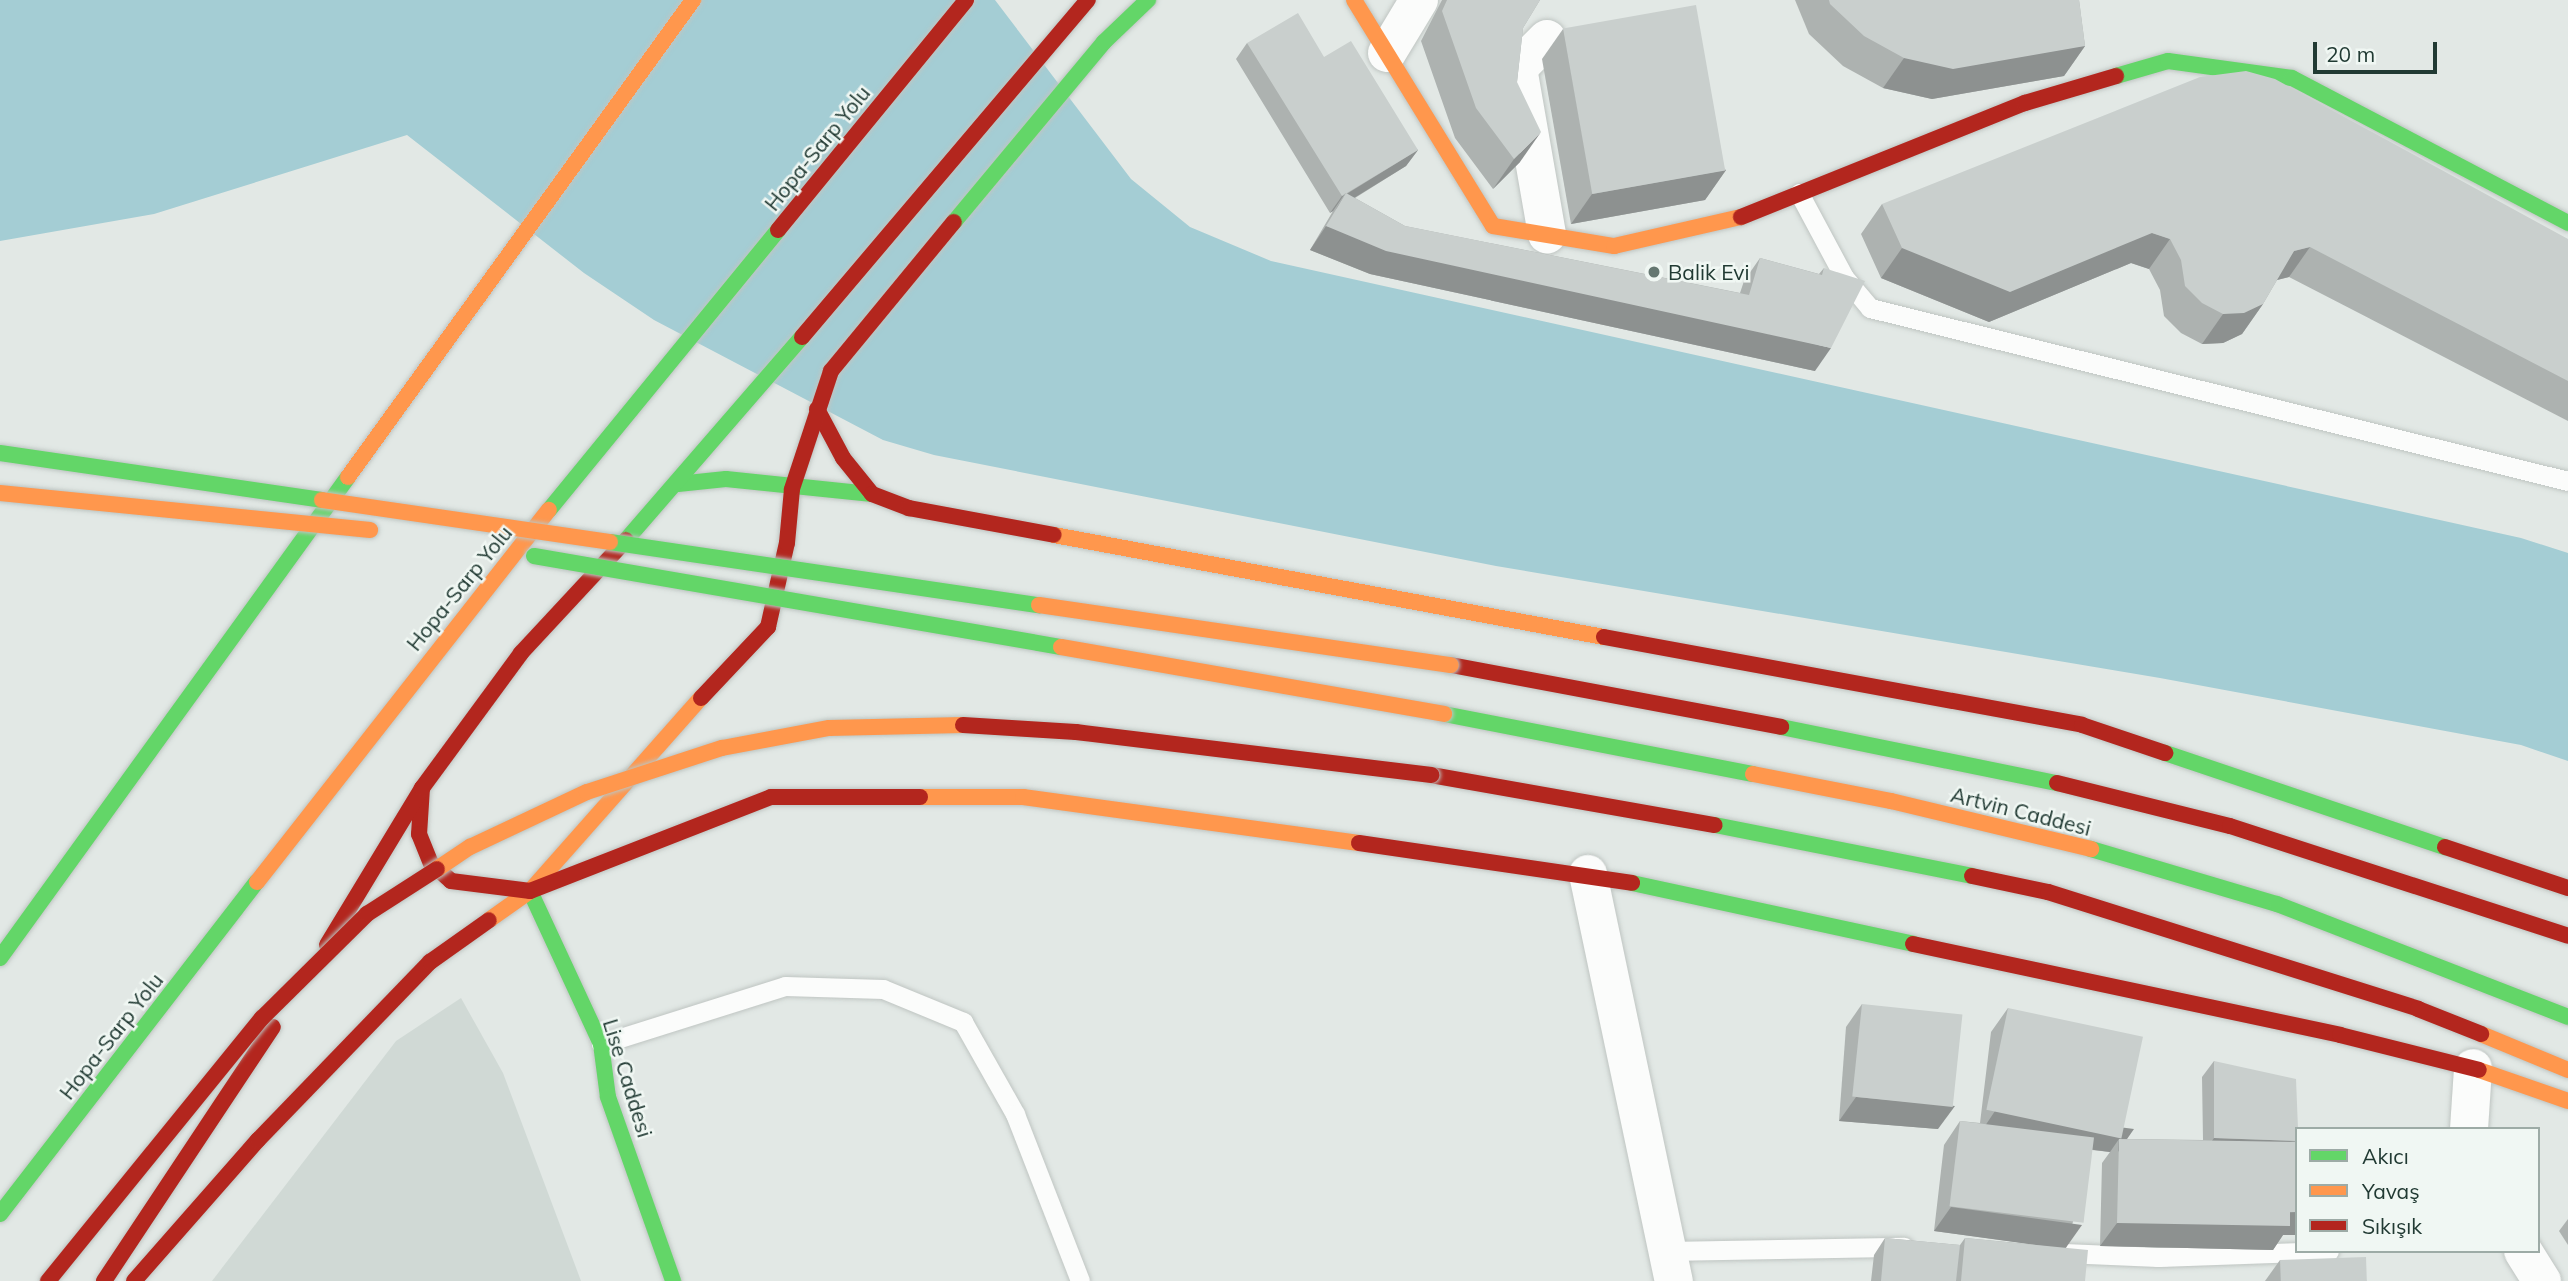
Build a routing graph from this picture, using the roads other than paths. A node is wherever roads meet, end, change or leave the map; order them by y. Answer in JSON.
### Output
{"nodes":[{"id":1,"x":693,"y":0,"type":"edge"},
{"id":2,"x":966,"y":0,"type":"edge"},
{"id":3,"x":1148,"y":0,"type":"edge"},
{"id":4,"x":1354,"y":0,"type":"edge"},
{"id":5,"x":1419,"y":0,"type":"edge"},
{"id":6,"x":1087,"y":2,"type":"edge"},
{"id":7,"x":1547,"y":39,"type":"dead end"},
{"id":8,"x":1387,"y":53,"type":"junction"},
{"id":9,"x":1796,"y":186,"type":"junction"},
{"id":10,"x":2568,"y":223,"type":"edge"},
{"id":11,"x":1547,"y":235,"type":"junction"},
{"id":12,"x":817,"y":409,"type":"junction"},
{"id":13,"x":0,"y":453,"type":"edge"},
{"id":14,"x":2568,"y":481,"type":"edge"},
{"id":15,"x":678,"y":484,"type":"junction"},
{"id":16,"x":792,"y":489,"type":"junction"},
{"id":17,"x":0,"y":493,"type":"edge"},
{"id":18,"x":872,"y":494,"type":"junction"},
{"id":19,"x":387,"y":532,"type":"dead end"},
{"id":20,"x":497,"y":549,"type":"dead end"},
{"id":21,"x":422,"y":788,"type":"junction"},
{"id":22,"x":1588,"y":874,"type":"junction"},
{"id":23,"x":2568,"y":888,"type":"edge"},
{"id":24,"x":530,"y":891,"type":"junction"},
{"id":25,"x":2568,"y":936,"type":"edge"},
{"id":26,"x":0,"y":958,"type":"edge"},
{"id":27,"x":2568,"y":1017,"type":"edge"},
{"id":28,"x":601,"y":1044,"type":"junction"},
{"id":29,"x":2473,"y":1068,"type":"junction"},
{"id":30,"x":2568,"y":1070,"type":"edge"},
{"id":31,"x":625,"y":1076,"type":"dead end"},
{"id":32,"x":2568,"y":1101,"type":"edge"},
{"id":33,"x":2469,"y":1127,"type":"edge"},
{"id":34,"x":0,"y":1214,"type":"edge"},
{"id":35,"x":1926,"y":1246,"type":"edge"},
{"id":36,"x":2049,"y":1252,"type":"edge"},
{"id":37,"x":2295,"y":1252,"type":"edge"},
{"id":38,"x":2524,"y":1253,"type":"edge"},
{"id":39,"x":1671,"y":1266,"type":"edge"},
{"id":40,"x":48,"y":1281,"type":"edge"},
{"id":41,"x":104,"y":1281,"type":"edge"},
{"id":42,"x":134,"y":1281,"type":"edge"},
{"id":43,"x":673,"y":1281,"type":"edge"},
{"id":44,"x":1080,"y":1281,"type":"edge"},
{"id":45,"x":2542,"y":1281,"type":"edge"}],
"edges":[{"from":1,"to":26,"type":"main road"},
{"from":2,"to":34,"type":"main road","name":"Hopa-Sarp Yolu"},
{"from":3,"to":12,"type":"main road"},
{"from":4,"to":8,"type":"main road"},
{"from":5,"to":8,"type":"street"},
{"from":6,"to":15,"type":"main road"},
{"from":7,"to":11,"type":"street"},
{"from":8,"to":11,"type":"main road"},
{"from":9,"to":10,"type":"main road"},
{"from":9,"to":11,"type":"main road"},
{"from":9,"to":14,"type":"lane"},
{"from":12,"to":16,"type":"main road"},
{"from":12,"to":18,"type":"main road"},
{"from":13,"to":25,"type":"main road","name":"Artvin Caddesi","bridge":true},
{"from":15,"to":16,"type":"main road"},
{"from":15,"to":21,"type":"main road"},
{"from":16,"to":18,"type":"main road"},
{"from":16,"to":24,"type":"main road"},
{"from":17,"to":19,"type":"main road","bridge":true},
{"from":18,"to":23,"type":"main road"},
{"from":20,"to":27,"type":"main road","name":"Artvin Caddesi","bridge":true},
{"from":21,"to":24,"type":"main road"},
{"from":21,"to":41,"type":"main road"},
{"from":22,"to":24,"type":"main road"},
{"from":22,"to":29,"type":"main road"},
{"from":22,"to":39,"type":"street"},
{"from":24,"to":28,"type":"main road","name":"Lise Caddesi"},
{"from":24,"to":42,"type":"main road"},
{"from":28,"to":31,"type":"main road"},
{"from":28,"to":43,"type":"main road","name":"Lise Caddesi"},
{"from":28,"to":44,"type":"lane"},
{"from":29,"to":32,"type":"main road"},
{"from":29,"to":33,"type":"street"},
{"from":30,"to":40,"type":"main road","bridge":true},
{"from":35,"to":39,"type":"lane"},
{"from":36,"to":37,"type":"lane"},
{"from":38,"to":45,"type":"street"}]}
